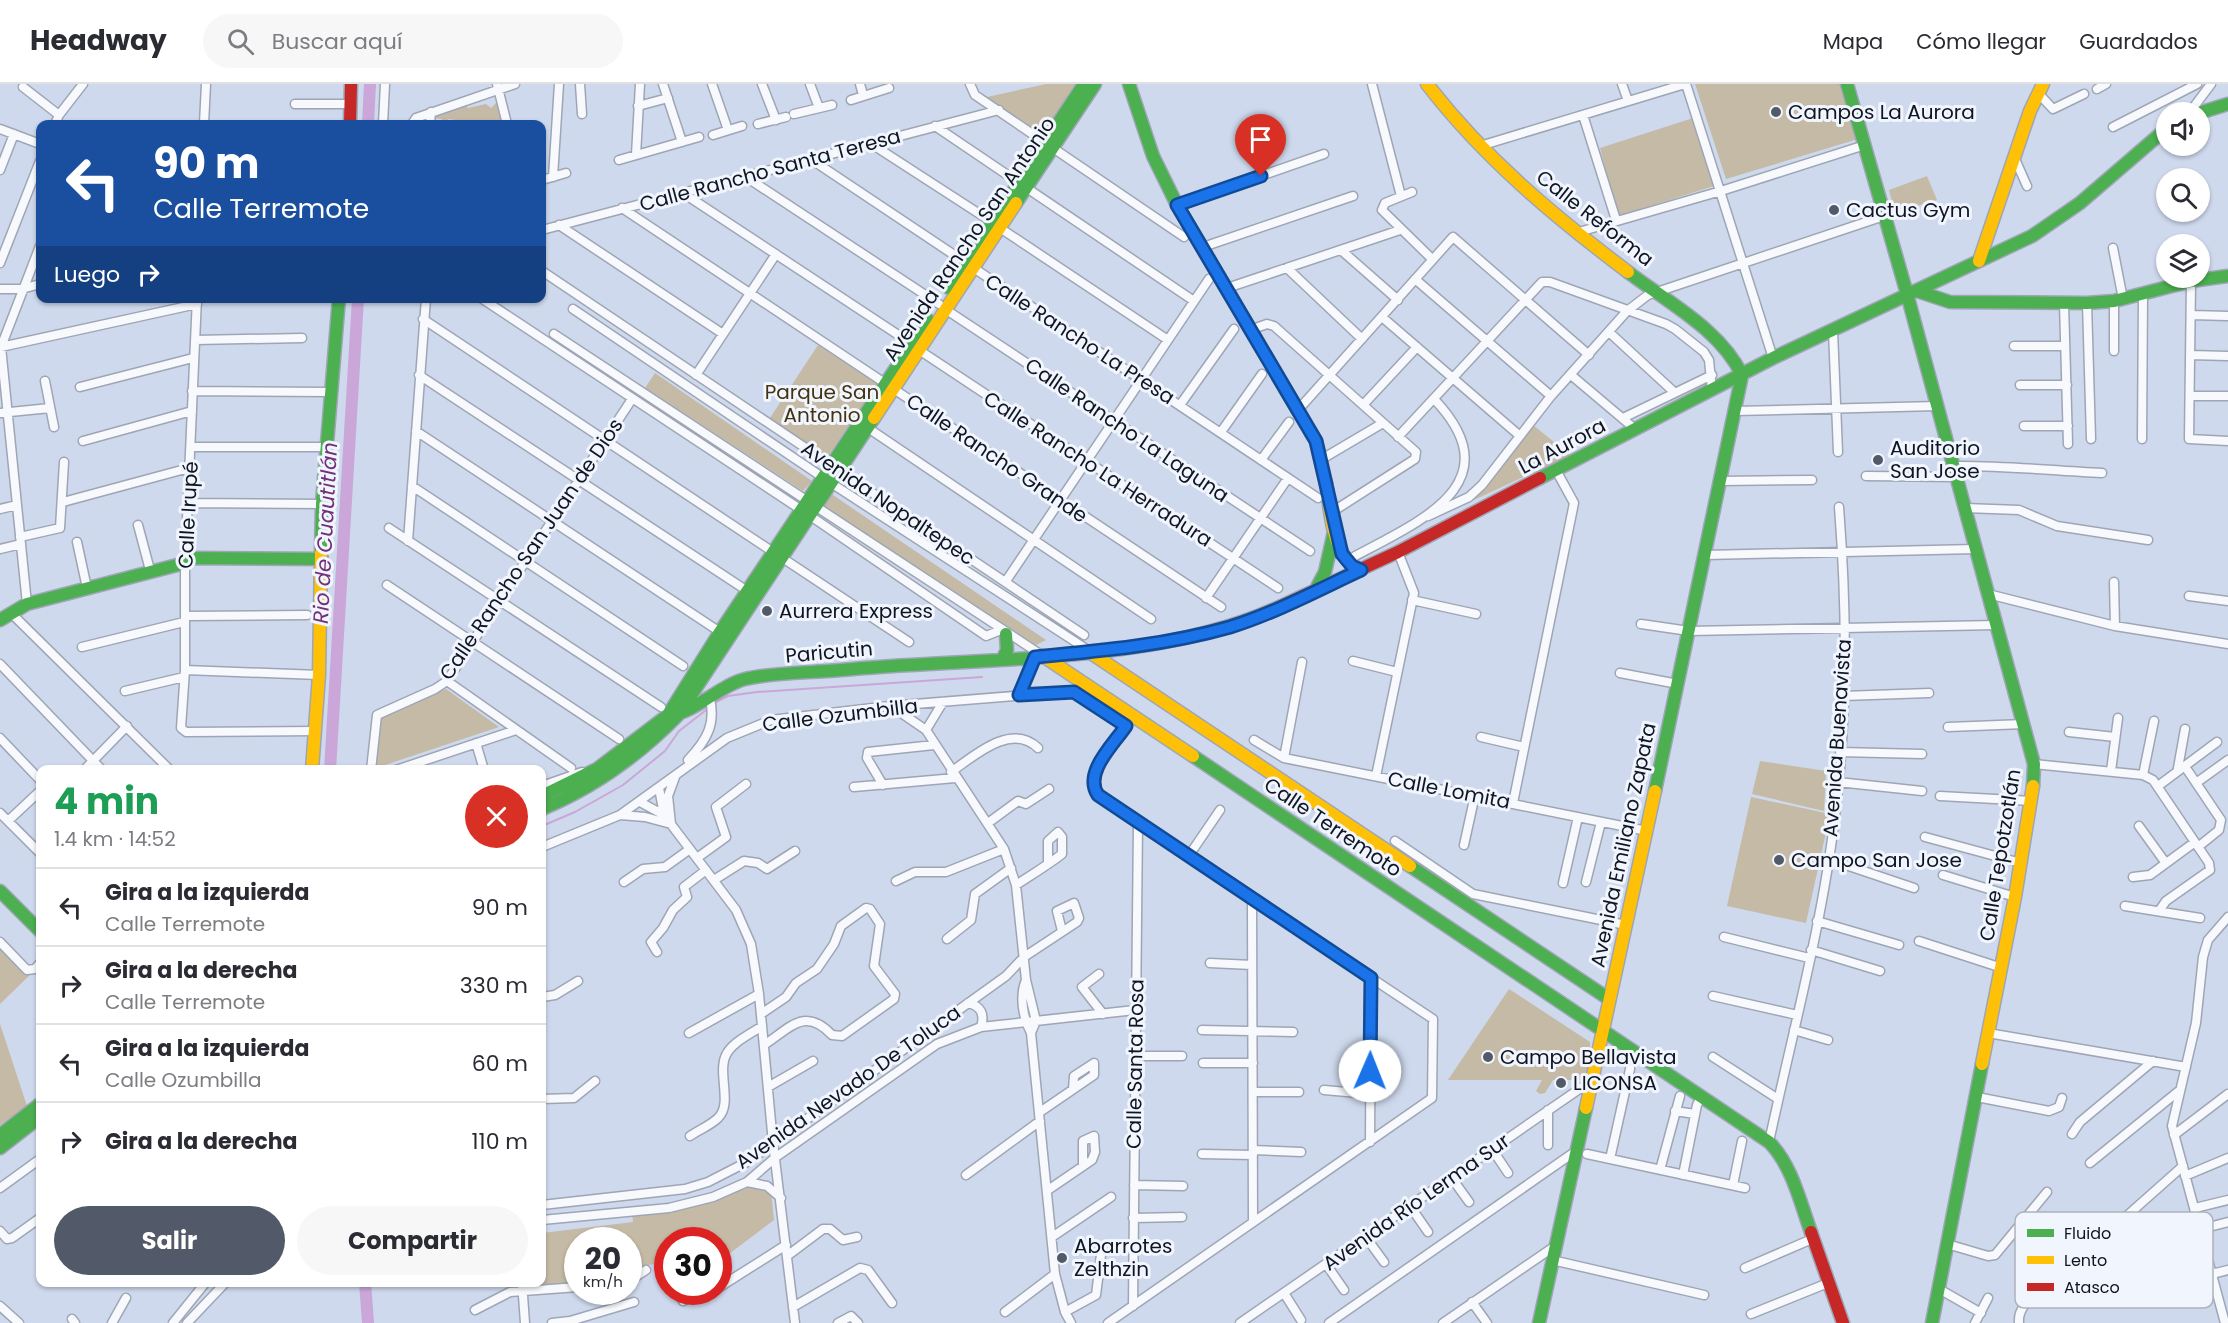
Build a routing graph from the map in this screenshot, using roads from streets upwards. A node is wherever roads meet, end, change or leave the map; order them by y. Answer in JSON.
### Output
{"nodes":[{"id":1,"x":83,"y":84,"type":"edge"},
{"id":2,"x":206,"y":84,"type":"edge"},
{"id":3,"x":351,"y":84,"type":"edge"},
{"id":4,"x":385,"y":84,"type":"edge"},
{"id":5,"x":515,"y":84,"type":"edge"},
{"id":6,"x":559,"y":84,"type":"edge"},
{"id":7,"x":580,"y":84,"type":"edge"},
{"id":8,"x":640,"y":84,"type":"edge"},
{"id":9,"x":663,"y":84,"type":"edge"},
{"id":10,"x":712,"y":84,"type":"edge"},
{"id":11,"x":762,"y":84,"type":"edge"},
{"id":12,"x":810,"y":84,"type":"edge"},
{"id":13,"x":860,"y":84,"type":"edge"},
{"id":14,"x":970,"y":84,"type":"edge"},
{"id":15,"x":1084,"y":84,"type":"edge"},
{"id":16,"x":1095,"y":84,"type":"edge"},
{"id":17,"x":1129,"y":84,"type":"edge"},
{"id":18,"x":1372,"y":84,"type":"edge"},
{"id":19,"x":1429,"y":84,"type":"edge"},
{"id":20,"x":1622,"y":84,"type":"edge"},
{"id":21,"x":1686,"y":84,"type":"edge"},
{"id":22,"x":1847,"y":84,"type":"edge"},
{"id":23,"x":2106,"y":84,"type":"edge"},
{"id":24,"x":2204,"y":85,"type":"edge"},
{"id":25,"x":23,"y":87,"type":"dead end"},
{"id":26,"x":497,"y":87,"type":"edge"},
{"id":27,"x":889,"y":88,"type":"dead end"},
{"id":28,"x":2041,"y":89,"type":"edge"},
{"id":29,"x":2097,"y":89,"type":"dead end"},
{"id":30,"x":2084,"y":94,"type":"dead end"},
{"id":31,"x":863,"y":95,"type":"junction"},
{"id":32,"x":668,"y":98,"type":"junction"},
{"id":33,"x":851,"y":99,"type":"dead end"},
{"id":34,"x":1628,"y":101,"type":"junction"},
{"id":35,"x":2195,"y":102,"type":"edge"},
{"id":36,"x":295,"y":104,"type":"dead end"},
{"id":37,"x":351,"y":104,"type":"junction"},
{"id":38,"x":2228,"y":104,"type":"edge"},
{"id":39,"x":832,"y":105,"type":"dead end"},
{"id":40,"x":638,"y":106,"type":"junction"},
{"id":41,"x":819,"y":108,"type":"junction"},
{"id":42,"x":999,"y":110,"type":"junction"},
{"id":43,"x":2210,"y":110,"type":"edge"},
{"id":44,"x":431,"y":112,"type":"junction"},
{"id":45,"x":582,"y":114,"type":"dead end"},
{"id":46,"x":59,"y":115,"type":"junction"},
{"id":47,"x":1583,"y":115,"type":"junction"},
{"id":48,"x":57,"y":120,"type":"edge"},
{"id":49,"x":204,"y":120,"type":"edge"},
{"id":50,"x":350,"y":120,"type":"edge"},
{"id":51,"x":383,"y":120,"type":"edge"},
{"id":52,"x":414,"y":120,"type":"edge"},
{"id":53,"x":430,"y":120,"type":"edge"},
{"id":54,"x":506,"y":120,"type":"edge"},
{"id":55,"x":776,"y":120,"type":"junction"},
{"id":56,"x":758,"y":124,"type":"dead end"},
{"id":57,"x":742,"y":126,"type":"dead end"},
{"id":58,"x":935,"y":126,"type":"junction"},
{"id":59,"x":2113,"y":128,"type":"dead end"},
{"id":60,"x":0,"y":129,"type":"edge"},
{"id":61,"x":729,"y":130,"type":"junction"},
{"id":62,"x":14,"y":134,"type":"junction"},
{"id":63,"x":713,"y":135,"type":"dead end"},
{"id":64,"x":699,"y":137,"type":"dead end"},
{"id":65,"x":2156,"y":138,"type":"edge"},
{"id":66,"x":36,"y":142,"type":"edge"},
{"id":67,"x":682,"y":142,"type":"junction"},
{"id":68,"x":870,"y":143,"type":"junction"},
{"id":69,"x":1050,"y":144,"type":"junction"},
{"id":70,"x":1864,"y":144,"type":"junction"},
{"id":71,"x":1480,"y":146,"type":"junction"},
{"id":72,"x":1324,"y":154,"type":"dead end"},
{"id":73,"x":636,"y":155,"type":"junction"},
{"id":74,"x":2014,"y":159,"type":"junction"},
{"id":75,"x":619,"y":160,"type":"dead end"},
{"id":76,"x":812,"y":160,"type":"junction"},
{"id":77,"x":0,"y":170,"type":"edge"},
{"id":78,"x":36,"y":171,"type":"edge"},
{"id":79,"x":566,"y":173,"type":"dead end"},
{"id":80,"x":553,"y":177,"type":"junction"},
{"id":81,"x":746,"y":177,"type":"junction"},
{"id":82,"x":546,"y":179,"type":"edge"},
{"id":83,"x":1023,"y":185,"type":"junction"},
{"id":84,"x":2027,"y":186,"type":"dead end"},
{"id":85,"x":1721,"y":191,"type":"junction"},
{"id":86,"x":1412,"y":192,"type":"dead end"},
{"id":87,"x":683,"y":193,"type":"junction"},
{"id":88,"x":1353,"y":196,"type":"dead end"},
{"id":89,"x":1401,"y":196,"type":"junction"},
{"id":90,"x":1177,"y":205,"type":"junction"},
{"id":91,"x":622,"y":208,"type":"junction"},
{"id":92,"x":1884,"y":216,"type":"junction"},
{"id":93,"x":1616,"y":220,"type":"junction"},
{"id":94,"x":559,"y":225,"type":"junction"},
{"id":95,"x":996,"y":225,"type":"junction"},
{"id":96,"x":546,"y":229,"type":"edge"},
{"id":97,"x":1400,"y":230,"type":"junction"},
{"id":98,"x":1579,"y":232,"type":"junction"},
{"id":99,"x":1184,"y":237,"type":"dead end"},
{"id":100,"x":1203,"y":247,"type":"junction"},
{"id":101,"x":2113,"y":248,"type":"dead end"},
{"id":102,"x":1341,"y":250,"type":"junction"},
{"id":103,"x":776,"y":254,"type":"junction"},
{"id":104,"x":36,"y":256,"type":"edge"},
{"id":105,"x":1432,"y":259,"type":"junction"},
{"id":106,"x":1978,"y":261,"type":"junction"},
{"id":107,"x":0,"y":263,"type":"edge"},
{"id":108,"x":1743,"y":264,"type":"junction"},
{"id":109,"x":969,"y":266,"type":"junction"},
{"id":110,"x":1287,"y":268,"type":"junction"},
{"id":111,"x":546,"y":275,"type":"edge"},
{"id":112,"x":2228,"y":276,"type":"edge"},
{"id":113,"x":2210,"y":278,"type":"edge"},
{"id":114,"x":1209,"y":279,"type":"dead end"},
{"id":115,"x":1415,"y":279,"type":"junction"},
{"id":116,"x":36,"y":285,"type":"edge"},
{"id":117,"x":1227,"y":288,"type":"junction"},
{"id":118,"x":2165,"y":288,"type":"edge"},
{"id":119,"x":2190,"y":288,"type":"edge"},
{"id":120,"x":0,"y":289,"type":"edge"},
{"id":121,"x":22,"y":289,"type":"junction"},
{"id":122,"x":1657,"y":292,"type":"junction"},
{"id":123,"x":1912,"y":293,"type":"junction"},
{"id":124,"x":750,"y":294,"type":"junction"},
{"id":125,"x":2143,"y":294,"type":"junction"},
{"id":126,"x":1398,"y":300,"type":"junction"},
{"id":127,"x":2118,"y":300,"type":"junction"},
{"id":128,"x":1194,"y":301,"type":"junction"},
{"id":129,"x":1524,"y":301,"type":"junction"},
{"id":130,"x":188,"y":303,"type":"edge"},
{"id":131,"x":197,"y":303,"type":"edge"},
{"id":132,"x":338,"y":303,"type":"edge"},
{"id":133,"x":425,"y":303,"type":"edge"},
{"id":134,"x":488,"y":303,"type":"edge"},
{"id":135,"x":2064,"y":303,"type":"junction"},
{"id":136,"x":2087,"y":303,"type":"junction"},
{"id":137,"x":942,"y":307,"type":"junction"},
{"id":138,"x":573,"y":309,"type":"dead end"},
{"id":139,"x":1627,"y":311,"type":"junction"},
{"id":140,"x":2191,"y":315,"type":"junction"},
{"id":141,"x":2228,"y":316,"type":"edge"},
{"id":142,"x":1382,"y":317,"type":"junction"},
{"id":143,"x":423,"y":319,"type":"junction"},
{"id":144,"x":1234,"y":329,"type":"dead end"},
{"id":145,"x":1250,"y":330,"type":"junction"},
{"id":146,"x":1833,"y":331,"type":"junction"},
{"id":147,"x":1609,"y":332,"type":"junction"},
{"id":148,"x":554,"y":334,"type":"dead end"},
{"id":149,"x":723,"y":334,"type":"junction"},
{"id":150,"x":302,"y":338,"type":"dead end"},
{"id":151,"x":195,"y":339,"type":"junction"},
{"id":152,"x":1362,"y":339,"type":"junction"},
{"id":153,"x":1168,"y":340,"type":"junction"},
{"id":154,"x":1488,"y":341,"type":"junction"},
{"id":155,"x":1,"y":346,"type":"edge"},
{"id":156,"x":2014,"y":346,"type":"dead end"},
{"id":157,"x":2066,"y":346,"type":"junction"},
{"id":158,"x":915,"y":347,"type":"junction"},
{"id":159,"x":1417,"y":347,"type":"junction"},
{"id":160,"x":2114,"y":351,"type":"dead end"},
{"id":161,"x":1589,"y":355,"type":"junction"},
{"id":162,"x":2190,"y":355,"type":"junction"},
{"id":163,"x":2228,"y":356,"type":"edge"},
{"id":164,"x":193,"y":358,"type":"junction"},
{"id":165,"x":1773,"y":358,"type":"junction"},
{"id":166,"x":1262,"y":374,"type":"dead end"},
{"id":167,"x":419,"y":375,"type":"junction"},
{"id":168,"x":696,"y":375,"type":"junction"},
{"id":169,"x":1329,"y":375,"type":"junction"},
{"id":170,"x":1571,"y":375,"type":"junction"},
{"id":171,"x":1712,"y":375,"type":"junction"},
{"id":172,"x":1742,"y":375,"type":"junction"},
{"id":173,"x":1453,"y":379,"type":"junction"},
{"id":174,"x":45,"y":381,"type":"dead end"},
{"id":175,"x":1142,"y":381,"type":"junction"},
{"id":176,"x":2020,"y":385,"type":"dead end"},
{"id":177,"x":2067,"y":385,"type":"junction"},
{"id":178,"x":890,"y":386,"type":"junction"},
{"id":179,"x":80,"y":387,"type":"dead end"},
{"id":180,"x":1712,"y":390,"type":"junction"},
{"id":181,"x":192,"y":391,"type":"junction"},
{"id":182,"x":329,"y":392,"type":"junction"},
{"id":183,"x":1674,"y":392,"type":"junction"},
{"id":184,"x":1551,"y":396,"type":"junction"},
{"id":185,"x":2190,"y":396,"type":"junction"},
{"id":186,"x":2228,"y":396,"type":"edge"},
{"id":187,"x":632,"y":399,"type":"junction"},
{"id":188,"x":1434,"y":399,"type":"junction"},
{"id":189,"x":1180,"y":405,"type":"junction"},
{"id":190,"x":1364,"y":405,"type":"junction"},
{"id":191,"x":1937,"y":406,"type":"junction"},
{"id":192,"x":50,"y":408,"type":"junction"},
{"id":193,"x":1836,"y":409,"type":"junction"},
{"id":194,"x":1298,"y":410,"type":"junction"},
{"id":195,"x":192,"y":411,"type":"junction"},
{"id":196,"x":1735,"y":411,"type":"junction"},
{"id":197,"x":4,"y":413,"type":"edge"},
{"id":198,"x":1623,"y":418,"type":"junction"},
{"id":199,"x":1114,"y":421,"type":"junction"},
{"id":200,"x":1289,"y":422,"type":"dead end"},
{"id":201,"x":1383,"y":423,"type":"junction"},
{"id":202,"x":2024,"y":426,"type":"dead end"},
{"id":203,"x":2068,"y":426,"type":"junction"},
{"id":204,"x":54,"y":427,"type":"dead end"},
{"id":205,"x":868,"y":428,"type":"junction"},
{"id":206,"x":1635,"y":429,"type":"junction"},
{"id":207,"x":416,"y":430,"type":"junction"},
{"id":208,"x":1221,"y":432,"type":"junction"},
{"id":209,"x":1520,"y":436,"type":"junction"},
{"id":210,"x":1398,"y":437,"type":"junction"},
{"id":211,"x":2091,"y":439,"type":"dead end"},
{"id":212,"x":2142,"y":439,"type":"dead end"},
{"id":213,"x":605,"y":440,"type":"junction"},
{"id":214,"x":83,"y":441,"type":"dead end"},
{"id":215,"x":2228,"y":441,"type":"edge"},
{"id":216,"x":2068,"y":444,"type":"dead end"},
{"id":217,"x":192,"y":447,"type":"junction"},
{"id":218,"x":326,"y":447,"type":"junction"},
{"id":219,"x":1838,"y":452,"type":"dead end"},
{"id":220,"x":1322,"y":459,"type":"junction"},
{"id":221,"x":1262,"y":460,"type":"junction"},
{"id":222,"x":1087,"y":461,"type":"junction"},
{"id":223,"x":64,"y":462,"type":"dead end"},
{"id":224,"x":836,"y":467,"type":"junction"},
{"id":225,"x":189,"y":468,"type":"junction"},
{"id":226,"x":1955,"y":471,"type":"junction"},
{"id":227,"x":1557,"y":472,"type":"junction"},
{"id":228,"x":2102,"y":473,"type":"dead end"},
{"id":229,"x":1866,"y":476,"type":"dead end"},
{"id":230,"x":1288,"y":478,"type":"junction"},
{"id":231,"x":578,"y":480,"type":"junction"},
{"id":232,"x":827,"y":480,"type":"junction"},
{"id":233,"x":1812,"y":480,"type":"dead end"},
{"id":234,"x":1721,"y":481,"type":"junction"},
{"id":235,"x":412,"y":486,"type":"junction"},
{"id":236,"x":1318,"y":498,"type":"dead end"},
{"id":237,"x":1061,"y":501,"type":"junction"},
{"id":238,"x":63,"y":502,"type":"junction"},
{"id":239,"x":189,"y":502,"type":"junction"},
{"id":240,"x":322,"y":504,"type":"junction"},
{"id":241,"x":16,"y":505,"type":"junction"},
{"id":242,"x":1839,"y":507,"type":"dead end"},
{"id":243,"x":808,"y":508,"type":"junction"},
{"id":244,"x":1965,"y":508,"type":"junction"},
{"id":245,"x":0,"y":509,"type":"edge"},
{"id":246,"x":1332,"y":512,"type":"junction"},
{"id":247,"x":1428,"y":516,"type":"junction"},
{"id":248,"x":1262,"y":519,"type":"junction"},
{"id":249,"x":552,"y":520,"type":"junction"},
{"id":250,"x":138,"y":525,"type":"dead end"},
{"id":251,"x":388,"y":528,"type":"dead end"},
{"id":252,"x":1334,"y":531,"type":"junction"},
{"id":253,"x":20,"y":540,"type":"junction"},
{"id":254,"x":2148,"y":540,"type":"dead end"},
{"id":255,"x":408,"y":541,"type":"junction"},
{"id":256,"x":1034,"y":541,"type":"junction"},
{"id":257,"x":77,"y":542,"type":"dead end"},
{"id":258,"x":0,"y":549,"type":"edge"},
{"id":259,"x":1976,"y":549,"type":"junction"},
{"id":260,"x":1310,"y":551,"type":"dead end"},
{"id":261,"x":1398,"y":552,"type":"junction"},
{"id":262,"x":1843,"y":552,"type":"junction"},
{"id":263,"x":777,"y":554,"type":"junction"},
{"id":264,"x":1705,"y":555,"type":"junction"},
{"id":265,"x":1234,"y":558,"type":"junction"},
{"id":266,"x":322,"y":559,"type":"junction"},
{"id":267,"x":185,"y":561,"type":"junction"},
{"id":268,"x":524,"y":561,"type":"junction"},
{"id":269,"x":1346,"y":561,"type":"junction"},
{"id":270,"x":150,"y":570,"type":"junction"},
{"id":271,"x":1361,"y":570,"type":"junction"},
{"id":272,"x":1006,"y":581,"type":"junction"},
{"id":273,"x":2114,"y":582,"type":"dead end"},
{"id":274,"x":387,"y":585,"type":"dead end"},
{"id":275,"x":87,"y":588,"type":"junction"},
{"id":276,"x":1278,"y":588,"type":"dead end"},
{"id":277,"x":1315,"y":591,"type":"junction"},
{"id":278,"x":751,"y":594,"type":"junction"},
{"id":279,"x":1988,"y":594,"type":"junction"},
{"id":280,"x":2189,"y":596,"type":"dead end"},
{"id":281,"x":1206,"y":598,"type":"junction"},
{"id":282,"x":1412,"y":600,"type":"junction"},
{"id":283,"x":499,"y":601,"type":"junction"},
{"id":284,"x":2228,"y":601,"type":"edge"},
{"id":285,"x":27,"y":603,"type":"junction"},
{"id":286,"x":1221,"y":607,"type":"dead end"},
{"id":287,"x":1476,"y":614,"type":"dead end"},
{"id":288,"x":307,"y":615,"type":"dead end"},
{"id":289,"x":5,"y":616,"type":"edge"},
{"id":290,"x":185,"y":619,"type":"junction"},
{"id":291,"x":1151,"y":619,"type":"dead end"},
{"id":292,"x":1641,"y":624,"type":"dead end"},
{"id":293,"x":1997,"y":625,"type":"junction"},
{"id":294,"x":2115,"y":626,"type":"junction"},
{"id":295,"x":1845,"y":628,"type":"junction"},
{"id":296,"x":1689,"y":631,"type":"junction"},
{"id":297,"x":720,"y":632,"type":"junction"},
{"id":298,"x":1003,"y":632,"type":"junction"},
{"id":299,"x":1084,"y":635,"type":"dead end"},
{"id":300,"x":472,"y":641,"type":"junction"},
{"id":301,"x":909,"y":642,"type":"dead end"},
{"id":302,"x":2228,"y":644,"type":"edge"},
{"id":303,"x":82,"y":647,"type":"dead end"},
{"id":304,"x":1091,"y":652,"type":"junction"},
{"id":305,"x":1039,"y":656,"type":"junction"},
{"id":306,"x":1002,"y":660,"type":"junction"},
{"id":307,"x":1302,"y":662,"type":"dead end"},
{"id":308,"x":1353,"y":662,"type":"dead end"},
{"id":309,"x":0,"y":664,"type":"edge"},
{"id":310,"x":683,"y":666,"type":"dead end"},
{"id":311,"x":1398,"y":672,"type":"junction"},
{"id":312,"x":1620,"y":673,"type":"dead end"},
{"id":313,"x":184,"y":674,"type":"junction"},
{"id":314,"x":319,"y":675,"type":"junction"},
{"id":315,"x":447,"y":681,"type":"junction"},
{"id":316,"x":1678,"y":684,"type":"junction"},
{"id":317,"x":125,"y":691,"type":"dead end"},
{"id":318,"x":1929,"y":693,"type":"dead end"},
{"id":319,"x":1019,"y":695,"type":"junction"},
{"id":320,"x":1843,"y":696,"type":"junction"},
{"id":321,"x":944,"y":702,"type":"junction"},
{"id":322,"x":711,"y":703,"type":"junction"},
{"id":323,"x":890,"y":706,"type":"junction"},
{"id":324,"x":669,"y":713,"type":"junction"},
{"id":325,"x":2118,"y":718,"type":"dead end"},
{"id":326,"x":2154,"y":721,"type":"dead end"},
{"id":327,"x":2024,"y":724,"type":"junction"},
{"id":328,"x":126,"y":726,"type":"junction"},
{"id":329,"x":1948,"y":726,"type":"dead end"},
{"id":330,"x":2186,"y":729,"type":"dead end"},
{"id":331,"x":516,"y":730,"type":"junction"},
{"id":332,"x":926,"y":730,"type":"junction"},
{"id":333,"x":316,"y":731,"type":"junction"},
{"id":334,"x":2069,"y":732,"type":"dead end"},
{"id":335,"x":1481,"y":737,"type":"dead end"},
{"id":336,"x":2115,"y":737,"type":"junction"},
{"id":337,"x":0,"y":738,"type":"edge"},
{"id":338,"x":619,"y":739,"type":"dead end"},
{"id":339,"x":1254,"y":740,"type":"dead end"},
{"id":340,"x":2217,"y":742,"type":"dead end"},
{"id":341,"x":476,"y":743,"type":"junction"},
{"id":342,"x":934,"y":745,"type":"junction"},
{"id":343,"x":1524,"y":747,"type":"junction"},
{"id":344,"x":1038,"y":748,"type":"dead end"},
{"id":345,"x":1840,"y":752,"type":"junction"},
{"id":346,"x":1922,"y":754,"type":"dead end"},
{"id":347,"x":1284,"y":758,"type":"junction"},
{"id":348,"x":93,"y":760,"type":"junction"},
{"id":349,"x":2228,"y":760,"type":"edge"},
{"id":350,"x":2034,"y":764,"type":"junction"},
{"id":351,"x":88,"y":765,"type":"edge"},
{"id":352,"x":98,"y":765,"type":"edge"},
{"id":353,"x":166,"y":765,"type":"edge"},
{"id":354,"x":313,"y":765,"type":"edge"},
{"id":355,"x":372,"y":765,"type":"edge"},
{"id":356,"x":411,"y":765,"type":"edge"},
{"id":357,"x":483,"y":765,"type":"edge"},
{"id":358,"x":571,"y":768,"type":"dead end"},
{"id":359,"x":2178,"y":768,"type":"junction"},
{"id":360,"x":597,"y":769,"type":"junction"},
{"id":361,"x":2111,"y":771,"type":"junction"},
{"id":362,"x":2188,"y":771,"type":"dead end"},
{"id":363,"x":677,"y":772,"type":"junction"},
{"id":364,"x":953,"y":775,"type":"junction"},
{"id":365,"x":2143,"y":775,"type":"junction"},
{"id":366,"x":36,"y":776,"type":"edge"},
{"id":367,"x":1376,"y":776,"type":"junction"},
{"id":368,"x":1838,"y":782,"type":"junction"},
{"id":369,"x":2155,"y":783,"type":"junction"},
{"id":370,"x":2196,"y":783,"type":"junction"},
{"id":371,"x":546,"y":784,"type":"edge"},
{"id":372,"x":746,"y":784,"type":"dead end"},
{"id":373,"x":883,"y":785,"type":"junction"},
{"id":374,"x":854,"y":787,"type":"dead end"},
{"id":375,"x":659,"y":788,"type":"junction"},
{"id":376,"x":1049,"y":789,"type":"dead end"},
{"id":377,"x":1922,"y":791,"type":"dead end"},
{"id":378,"x":546,"y":793,"type":"edge"},
{"id":379,"x":36,"y":795,"type":"edge"},
{"id":380,"x":1475,"y":795,"type":"junction"},
{"id":381,"x":1940,"y":796,"type":"dead end"},
{"id":382,"x":639,"y":801,"type":"junction"},
{"id":383,"x":2032,"y":801,"type":"junction"},
{"id":384,"x":1513,"y":803,"type":"junction"},
{"id":385,"x":546,"y":807,"type":"edge"},
{"id":386,"x":1220,"y":810,"type":"dead end"},
{"id":387,"x":0,"y":813,"type":"edge"},
{"id":388,"x":620,"y":815,"type":"junction"},
{"id":389,"x":664,"y":815,"type":"junction"},
{"id":390,"x":1578,"y":817,"type":"junction"},
{"id":391,"x":8,"y":821,"type":"junction"},
{"id":392,"x":1601,"y":822,"type":"junction"},
{"id":393,"x":988,"y":823,"type":"junction"},
{"id":394,"x":1138,"y":823,"type":"junction"},
{"id":395,"x":671,"y":824,"type":"junction"},
{"id":396,"x":2139,"y":826,"type":"dead end"},
{"id":397,"x":1647,"y":831,"type":"junction"},
{"id":398,"x":1925,"y":837,"type":"dead end"},
{"id":399,"x":1395,"y":841,"type":"dead end"},
{"id":400,"x":2197,"y":844,"type":"junction"},
{"id":401,"x":546,"y":845,"type":"edge"},
{"id":402,"x":1464,"y":845,"type":"dead end"},
{"id":403,"x":690,"y":849,"type":"junction"},
{"id":404,"x":1004,"y":849,"type":"junction"},
{"id":405,"x":36,"y":850,"type":"edge"},
{"id":406,"x":795,"y":851,"type":"dead end"},
{"id":407,"x":1188,"y":857,"type":"junction"},
{"id":408,"x":698,"y":858,"type":"junction"},
{"id":409,"x":1828,"y":859,"type":"junction"},
{"id":410,"x":2165,"y":862,"type":"junction"},
{"id":411,"x":2021,"y":863,"type":"junction"},
{"id":412,"x":1048,"y":864,"type":"junction"},
{"id":413,"x":1011,"y":868,"type":"junction"},
{"id":414,"x":706,"y":870,"type":"junction"},
{"id":415,"x":1943,"y":875,"type":"dead end"},
{"id":416,"x":2133,"y":877,"type":"dead end"},
{"id":417,"x":714,"y":880,"type":"junction"},
{"id":418,"x":896,"y":881,"type":"dead end"},
{"id":419,"x":624,"y":882,"type":"dead end"},
{"id":420,"x":1586,"y":882,"type":"dead end"},
{"id":421,"x":1563,"y":883,"type":"dead end"},
{"id":422,"x":1016,"y":885,"type":"junction"},
{"id":423,"x":1914,"y":888,"type":"dead end"},
{"id":424,"x":0,"y":891,"type":"edge"},
{"id":425,"x":2015,"y":897,"type":"junction"},
{"id":426,"x":1252,"y":900,"type":"junction"},
{"id":427,"x":2125,"y":906,"type":"dead end"},
{"id":428,"x":2159,"y":911,"type":"junction"},
{"id":429,"x":2228,"y":917,"type":"edge"},
{"id":430,"x":2200,"y":918,"type":"dead end"},
{"id":431,"x":1817,"y":921,"type":"junction"},
{"id":432,"x":1626,"y":925,"type":"junction"},
{"id":433,"x":36,"y":927,"type":"edge"},
{"id":434,"x":1062,"y":931,"type":"dead end"},
{"id":435,"x":1724,"y":938,"type":"dead end"},
{"id":436,"x":947,"y":939,"type":"dead end"},
{"id":437,"x":1919,"y":941,"type":"dead end"},
{"id":438,"x":0,"y":942,"type":"edge"},
{"id":439,"x":1899,"y":945,"type":"dead end"},
{"id":440,"x":657,"y":952,"type":"dead end"},
{"id":441,"x":1810,"y":954,"type":"junction"},
{"id":442,"x":1024,"y":957,"type":"junction"},
{"id":443,"x":1210,"y":963,"type":"dead end"},
{"id":444,"x":1252,"y":965,"type":"junction"},
{"id":445,"x":36,"y":967,"type":"edge"},
{"id":446,"x":2002,"y":968,"type":"junction"},
{"id":447,"x":1880,"y":971,"type":"dead end"},
{"id":448,"x":1099,"y":974,"type":"dead end"},
{"id":449,"x":1006,"y":976,"type":"junction"},
{"id":450,"x":1371,"y":978,"type":"junction"},
{"id":451,"x":1026,"y":980,"type":"junction"},
{"id":452,"x":578,"y":981,"type":"dead end"},
{"id":453,"x":759,"y":994,"type":"junction"},
{"id":454,"x":546,"y":996,"type":"edge"},
{"id":455,"x":1713,"y":996,"type":"dead end"},
{"id":456,"x":1609,"y":999,"type":"junction"},
{"id":457,"x":968,"y":1003,"type":"junction"},
{"id":458,"x":1135,"y":1010,"type":"junction"},
{"id":459,"x":761,"y":1014,"type":"junction"},
{"id":460,"x":1103,"y":1014,"type":"junction"},
{"id":461,"x":1797,"y":1015,"type":"junction"},
{"id":462,"x":1036,"y":1021,"type":"junction"},
{"id":463,"x":1026,"y":1023,"type":"junction"},
{"id":464,"x":762,"y":1026,"type":"junction"},
{"id":465,"x":981,"y":1027,"type":"junction"},
{"id":466,"x":1202,"y":1030,"type":"dead end"},
{"id":467,"x":1601,"y":1030,"type":"junction"},
{"id":468,"x":1794,"y":1030,"type":"junction"},
{"id":469,"x":1252,"y":1031,"type":"junction"},
{"id":470,"x":1293,"y":1032,"type":"dead end"},
{"id":471,"x":689,"y":1033,"type":"dead end"},
{"id":472,"x":1988,"y":1033,"type":"junction"},
{"id":473,"x":1031,"y":1034,"type":"junction"},
{"id":474,"x":1828,"y":1040,"type":"dead end"},
{"id":475,"x":764,"y":1045,"type":"junction"},
{"id":476,"x":1135,"y":1056,"type":"junction"},
{"id":477,"x":1182,"y":1056,"type":"dead end"},
{"id":478,"x":1713,"y":1057,"type":"dead end"},
{"id":479,"x":813,"y":1061,"type":"dead end"},
{"id":480,"x":2153,"y":1061,"type":"junction"},
{"id":481,"x":1203,"y":1063,"type":"dead end"},
{"id":482,"x":1252,"y":1063,"type":"junction"},
{"id":483,"x":2186,"y":1067,"type":"junction"},
{"id":484,"x":1630,"y":1069,"type":"dead end"},
{"id":485,"x":595,"y":1081,"type":"dead end"},
{"id":486,"x":1592,"y":1081,"type":"junction"},
{"id":487,"x":768,"y":1087,"type":"junction"},
{"id":488,"x":1073,"y":1089,"type":"dead end"},
{"id":489,"x":2180,"y":1089,"type":"junction"},
{"id":490,"x":1324,"y":1090,"type":"dead end"},
{"id":491,"x":1253,"y":1092,"type":"junction"},
{"id":492,"x":1299,"y":1092,"type":"dead end"},
{"id":493,"x":1370,"y":1094,"type":"junction"},
{"id":494,"x":2228,"y":1094,"type":"edge"},
{"id":495,"x":1680,"y":1096,"type":"dead end"},
{"id":496,"x":1701,"y":1096,"type":"junction"},
{"id":497,"x":1977,"y":1097,"type":"junction"},
{"id":498,"x":2062,"y":1098,"type":"dead end"},
{"id":499,"x":546,"y":1099,"type":"edge"},
{"id":500,"x":1778,"y":1099,"type":"junction"},
{"id":501,"x":36,"y":1107,"type":"edge"},
{"id":502,"x":1548,"y":1110,"type":"junction"},
{"id":503,"x":1675,"y":1110,"type":"junction"},
{"id":504,"x":1695,"y":1114,"type":"junction"},
{"id":505,"x":1040,"y":1117,"type":"junction"},
{"id":506,"x":36,"y":1120,"type":"edge"},
{"id":507,"x":2072,"y":1134,"type":"dead end"},
{"id":508,"x":0,"y":1135,"type":"edge"},
{"id":509,"x":2174,"y":1135,"type":"junction"},
{"id":510,"x":690,"y":1136,"type":"dead end"},
{"id":511,"x":1742,"y":1141,"type":"dead end"},
{"id":512,"x":1370,"y":1142,"type":"junction"},
{"id":513,"x":1769,"y":1142,"type":"junction"},
{"id":514,"x":773,"y":1143,"type":"junction"},
{"id":515,"x":1548,"y":1145,"type":"dead end"},
{"id":516,"x":0,"y":1148,"type":"edge"},
{"id":517,"x":1492,"y":1149,"type":"junction"},
{"id":518,"x":1253,"y":1152,"type":"junction"},
{"id":519,"x":1301,"y":1152,"type":"dead end"},
{"id":520,"x":1582,"y":1153,"type":"junction"},
{"id":521,"x":1202,"y":1154,"type":"dead end"},
{"id":522,"x":776,"y":1157,"type":"junction"},
{"id":523,"x":2228,"y":1158,"type":"edge"},
{"id":524,"x":1610,"y":1159,"type":"junction"},
{"id":525,"x":36,"y":1162,"type":"edge"},
{"id":526,"x":2090,"y":1162,"type":"dead end"},
{"id":527,"x":1083,"y":1165,"type":"junction"},
{"id":528,"x":2183,"y":1166,"type":"junction"},
{"id":529,"x":1660,"y":1170,"type":"junction"},
{"id":530,"x":1508,"y":1173,"type":"dead end"},
{"id":531,"x":966,"y":1175,"type":"dead end"},
{"id":532,"x":1683,"y":1175,"type":"junction"},
{"id":533,"x":2186,"y":1176,"type":"junction"},
{"id":534,"x":1451,"y":1177,"type":"junction"},
{"id":535,"x":747,"y":1182,"type":"junction"},
{"id":536,"x":1134,"y":1185,"type":"junction"},
{"id":537,"x":1733,"y":1185,"type":"junction"},
{"id":538,"x":1183,"y":1186,"type":"dead end"},
{"id":539,"x":0,"y":1188,"type":"edge"},
{"id":540,"x":1745,"y":1188,"type":"dead end"},
{"id":541,"x":1048,"y":1190,"type":"junction"},
{"id":542,"x":2047,"y":1192,"type":"dead end"},
{"id":543,"x":1111,"y":1197,"type":"dead end"},
{"id":544,"x":780,"y":1198,"type":"junction"},
{"id":545,"x":2228,"y":1200,"type":"edge"},
{"id":546,"x":1469,"y":1202,"type":"dead end"},
{"id":547,"x":546,"y":1205,"type":"edge"},
{"id":548,"x":1410,"y":1206,"type":"junction"},
{"id":549,"x":2195,"y":1208,"type":"junction"},
{"id":550,"x":2030,"y":1212,"type":"edge"},
{"id":551,"x":2131,"y":1212,"type":"edge"},
{"id":552,"x":2196,"y":1212,"type":"edge"},
{"id":553,"x":1182,"y":1217,"type":"dead end"},
{"id":554,"x":1133,"y":1218,"type":"junction"},
{"id":555,"x":546,"y":1220,"type":"edge"},
{"id":556,"x":36,"y":1221,"type":"edge"},
{"id":557,"x":1253,"y":1222,"type":"junction"},
{"id":558,"x":2228,"y":1222,"type":"edge"},
{"id":559,"x":2213,"y":1226,"type":"edge"},
{"id":560,"x":2015,"y":1231,"type":"edge"},
{"id":561,"x":0,"y":1232,"type":"edge"},
{"id":562,"x":1428,"y":1232,"type":"dead end"},
{"id":563,"x":1365,"y":1236,"type":"junction"},
{"id":564,"x":857,"y":1237,"type":"dead end"},
{"id":565,"x":1052,"y":1237,"type":"junction"},
{"id":566,"x":1812,"y":1239,"type":"junction"},
{"id":567,"x":1947,"y":1244,"type":"junction"},
{"id":568,"x":786,"y":1245,"type":"junction"},
{"id":569,"x":1555,"y":1246,"type":"junction"},
{"id":570,"x":1101,"y":1255,"type":"dead end"},
{"id":571,"x":787,"y":1256,"type":"junction"},
{"id":572,"x":1552,"y":1260,"type":"junction"},
{"id":573,"x":1384,"y":1262,"type":"dead end"},
{"id":574,"x":1326,"y":1264,"type":"junction"},
{"id":575,"x":1745,"y":1268,"type":"dead end"},
{"id":576,"x":646,"y":1270,"type":"dead end"},
{"id":577,"x":2228,"y":1270,"type":"edge"},
{"id":578,"x":642,"y":1273,"type":"edge"},
{"id":579,"x":1055,"y":1274,"type":"junction"},
{"id":580,"x":2213,"y":1274,"type":"edge"},
{"id":581,"x":2213,"y":1278,"type":"edge"},
{"id":582,"x":732,"y":1279,"type":"edge"},
{"id":583,"x":1828,"y":1283,"type":"junction"},
{"id":584,"x":202,"y":1287,"type":"edge"},
{"id":585,"x":221,"y":1287,"type":"edge"},
{"id":586,"x":522,"y":1287,"type":"edge"},
{"id":587,"x":564,"y":1288,"type":"edge"},
{"id":588,"x":1939,"y":1289,"type":"junction"},
{"id":589,"x":1344,"y":1290,"type":"dead end"},
{"id":590,"x":523,"y":1292,"type":"junction"},
{"id":591,"x":1284,"y":1293,"type":"junction"},
{"id":592,"x":1704,"y":1295,"type":"dead end"},
{"id":593,"x":126,"y":1298,"type":"dead end"},
{"id":594,"x":1988,"y":1298,"type":"dead end"},
{"id":595,"x":1472,"y":1302,"type":"junction"},
{"id":596,"x":892,"y":1303,"type":"dead end"},
{"id":597,"x":624,"y":1305,"type":"edge"},
{"id":598,"x":0,"y":1306,"type":"edge"},
{"id":599,"x":1133,"y":1306,"type":"junction"},
{"id":600,"x":793,"y":1307,"type":"junction"},
{"id":601,"x":2022,"y":1308,"type":"edge"},
{"id":602,"x":475,"y":1310,"type":"dead end"},
{"id":603,"x":1005,"y":1312,"type":"dead end"},
{"id":604,"x":1065,"y":1312,"type":"junction"},
{"id":605,"x":1981,"y":1313,"type":"junction"},
{"id":606,"x":1751,"y":1314,"type":"dead end"},
{"id":607,"x":1301,"y":1320,"type":"dead end"},
{"id":608,"x":19,"y":1323,"type":"edge"},
{"id":609,"x":112,"y":1323,"type":"edge"},
{"id":610,"x":173,"y":1323,"type":"edge"},
{"id":611,"x":187,"y":1323,"type":"edge"},
{"id":612,"x":525,"y":1323,"type":"edge"},
{"id":613,"x":552,"y":1323,"type":"edge"},
{"id":614,"x":795,"y":1323,"type":"edge"},
{"id":615,"x":838,"y":1323,"type":"edge"},
{"id":616,"x":858,"y":1323,"type":"edge"},
{"id":617,"x":1071,"y":1323,"type":"edge"},
{"id":618,"x":1108,"y":1323,"type":"edge"},
{"id":619,"x":1241,"y":1323,"type":"edge"},
{"id":620,"x":1329,"y":1323,"type":"edge"},
{"id":621,"x":1443,"y":1323,"type":"edge"},
{"id":622,"x":1487,"y":1323,"type":"edge"},
{"id":623,"x":1539,"y":1323,"type":"edge"},
{"id":624,"x":1843,"y":1323,"type":"edge"},
{"id":625,"x":1932,"y":1323,"type":"edge"},
{"id":626,"x":1975,"y":1323,"type":"edge"},
{"id":627,"x":2019,"y":1323,"type":"edge"},
{"id":628,"x":2225,"y":1323,"type":"edge"}],
"edges":[{"from":1,"to":46,"type":"street"},
{"from":2,"to":49,"type":"street"},
{"from":3,"to":37,"type":"street"},
{"from":4,"to":51,"type":"street"},
{"from":5,"to":26,"type":"street"},
{"from":6,"to":80,"type":"street"},
{"from":7,"to":45,"type":"street"},
{"from":8,"to":40,"type":"street"},
{"from":9,"to":32,"type":"street"},
{"from":10,"to":61,"type":"street"},
{"from":11,"to":55,"type":"street"},
{"from":12,"to":41,"type":"street"},
{"from":13,"to":31,"type":"street"},
{"from":14,"to":42,"type":"street"},
{"from":15,"to":69,"type":"street","name":"Avenida Rancho San Antonio"},
{"from":16,"to":69,"type":"street","name":"Avenida Rancho San Antonio"},
{"from":17,"to":90,"type":"street"},
{"from":18,"to":89,"type":"street"},
{"from":19,"to":71,"type":"street","name":"Calle Reforma"},
{"from":20,"to":34,"type":"street"},
{"from":21,"to":34,"type":"street"},
{"from":21,"to":85,"type":"street"},
{"from":22,"to":70,"type":"street","name":"Calle Tepotzotlán"},
{"from":23,"to":29,"type":"street"},
{"from":24,"to":35,"type":"street"},
{"from":24,"to":59,"type":"street"},
{"from":25,"to":46,"type":"street"},
{"from":26,"to":44,"type":"street"},
{"from":26,"to":54,"type":"street"},
{"from":27,"to":31,"type":"street"},
{"from":28,"to":30,"type":"street"},
{"from":28,"to":74,"type":"street"},
{"from":31,"to":33,"type":"street"},
{"from":32,"to":40,"type":"street"},
{"from":32,"to":67,"type":"street"},
{"from":34,"to":47,"type":"street"},
{"from":36,"to":37,"type":"street"},
{"from":37,"to":50,"type":"street"},
{"from":38,"to":43,"type":"street"},
{"from":39,"to":41,"type":"street"},
{"from":40,"to":73,"type":"street"},
{"from":41,"to":55,"type":"street"},
{"from":42,"to":58,"type":"street","name":"Calle Rancho Santa Teresa"},
{"from":42,"to":69,"type":"street"},
{"from":44,"to":52,"type":"street"},
{"from":44,"to":53,"type":"street"},
{"from":46,"to":48,"type":"street"},
{"from":47,"to":71,"type":"street"},
{"from":47,"to":93,"type":"street"},
{"from":55,"to":56,"type":"street"},
{"from":57,"to":61,"type":"street"},
{"from":58,"to":68,"type":"street","name":"Calle Rancho Santa Teresa"},
{"from":58,"to":83,"type":"street"},
{"from":60,"to":62,"type":"street"},
{"from":61,"to":63,"type":"street"},
{"from":62,"to":66,"type":"street"},
{"from":62,"to":77,"type":"street"},
{"from":64,"to":67,"type":"street"},
{"from":65,"to":106,"type":"street","name":"La Aurora"},
{"from":67,"to":73,"type":"street"},
{"from":68,"to":76,"type":"street","name":"Calle Rancho Santa Teresa"},
{"from":68,"to":95,"type":"street"},
{"from":69,"to":83,"type":"street","name":"Avenida Rancho San Antonio"},
{"from":69,"to":99,"type":"street"},
{"from":70,"to":85,"type":"street"},
{"from":70,"to":92,"type":"street","name":"Calle Tepotzotlán"},
{"from":71,"to":98,"type":"street","name":"Calle Reforma"},
{"from":72,"to":90,"type":"street"},
{"from":73,"to":75,"type":"street"},
{"from":74,"to":84,"type":"street"},
{"from":74,"to":106,"type":"street"},
{"from":76,"to":81,"type":"street","name":"Calle Rancho Santa Teresa"},
{"from":76,"to":109,"type":"street","name":"Calle Rancho La Presa"},
{"from":78,"to":107,"type":"street"},
{"from":79,"to":80,"type":"street"},
{"from":80,"to":82,"type":"street"},
{"from":81,"to":87,"type":"street","name":"Calle Rancho Santa Teresa"},
{"from":81,"to":137,"type":"street","name":"Calle Rancho La Laguna"},
{"from":83,"to":95,"type":"street","name":"Avenida Rancho San Antonio"},
{"from":83,"to":128,"type":"street"},
{"from":85,"to":93,"type":"street"},
{"from":85,"to":108,"type":"street"},
{"from":86,"to":89,"type":"street"},
{"from":87,"to":91,"type":"street","name":"Calle Rancho Santa Teresa"},
{"from":87,"to":103,"type":"street","name":"Calle Rancho La Herradura"},
{"from":88,"to":100,"type":"street"},
{"from":89,"to":97,"type":"street"},
{"from":90,"to":100,"type":"street"},
{"from":91,"to":94,"type":"street","name":"Calle Rancho Santa Teresa"},
{"from":91,"to":124,"type":"street","name":"Calle Rancho Grande"},
{"from":92,"to":108,"type":"street"},
{"from":92,"to":123,"type":"street","name":"Calle Tepotzotlán"},
{"from":93,"to":98,"type":"street"},
{"from":94,"to":96,"type":"street","name":"Calle Rancho Santa Teresa"},
{"from":94,"to":149,"type":"street"},
{"from":95,"to":109,"type":"street","name":"Avenida Rancho San Antonio"},
{"from":95,"to":153,"type":"street"},
{"from":97,"to":102,"type":"street"},
{"from":97,"to":105,"type":"street"},
{"from":98,"to":122,"type":"street","name":"Calle Reforma"},
{"from":100,"to":117,"type":"street"},
{"from":101,"to":127,"type":"street"},
{"from":102,"to":110,"type":"street"},
{"from":102,"to":126,"type":"street"},
{"from":103,"to":124,"type":"street"},
{"from":103,"to":158,"type":"street","name":"Calle Rancho La Herradura"},
{"from":104,"to":121,"type":"street"},
{"from":105,"to":115,"type":"street"},
{"from":105,"to":129,"type":"street"},
{"from":106,"to":123,"type":"street","name":"La Aurora"},
{"from":108,"to":122,"type":"street"},
{"from":108,"to":165,"type":"street"},
{"from":109,"to":137,"type":"street","name":"Avenida Rancho San Antonio"},
{"from":109,"to":175,"type":"street","name":"Calle Rancho La Presa"},
{"from":110,"to":117,"type":"street"},
{"from":110,"to":152,"type":"street"},
{"from":111,"to":168,"type":"street","name":"Avenida Nopaltepec"},
{"from":112,"to":113,"type":"street"},
{"from":114,"to":128,"type":"street"},
{"from":115,"to":126,"type":"street"},
{"from":115,"to":154,"type":"street"},
{"from":116,"to":121,"type":"street"},
{"from":117,"to":145,"type":"street"},
{"from":118,"to":125,"type":"street"},
{"from":119,"to":140,"type":"street"},
{"from":120,"to":121,"type":"street"},
{"from":121,"to":155,"type":"street"},
{"from":122,"to":139,"type":"street"},
{"from":122,"to":172,"type":"street","name":"Calle Reforma"},
{"from":123,"to":135,"type":"street"},
{"from":123,"to":146,"type":"street","name":"La Aurora"},
{"from":123,"to":191,"type":"street","name":"Calle Tepotzotlán"},
{"from":124,"to":149,"type":"street"},
{"from":124,"to":178,"type":"street","name":"Calle Rancho Grande"},
{"from":125,"to":127,"type":"street"},
{"from":125,"to":212,"type":"street"},
{"from":126,"to":142,"type":"street"},
{"from":127,"to":136,"type":"street"},
{"from":127,"to":160,"type":"street"},
{"from":128,"to":153,"type":"street"},
{"from":129,"to":139,"type":"street"},
{"from":129,"to":154,"type":"street"},
{"from":129,"to":161,"type":"street"},
{"from":130,"to":155,"type":"street"},
{"from":131,"to":151,"type":"street","name":"Calle Irupé"},
{"from":132,"to":182,"type":"street"},
{"from":133,"to":143,"type":"street"},
{"from":134,"to":187,"type":"street"},
{"from":135,"to":136,"type":"street"},
{"from":135,"to":157,"type":"street"},
{"from":136,"to":211,"type":"street"},
{"from":137,"to":158,"type":"street","name":"Avenida Rancho San Antonio"},
{"from":137,"to":199,"type":"street","name":"Calle Rancho La Laguna"},
{"from":138,"to":232,"type":"street"},
{"from":139,"to":147,"type":"street"},
{"from":139,"to":171,"type":"street"},
{"from":140,"to":141,"type":"street"},
{"from":140,"to":162,"type":"street"},
{"from":142,"to":152,"type":"street"},
{"from":142,"to":159,"type":"street"},
{"from":143,"to":167,"type":"street"},
{"from":143,"to":213,"type":"street"},
{"from":144,"to":189,"type":"street"},
{"from":145,"to":169,"type":"street"},
{"from":145,"to":194,"type":"street"},
{"from":146,"to":165,"type":"street","name":"La Aurora"},
{"from":146,"to":193,"type":"street"},
{"from":147,"to":161,"type":"street"},
{"from":147,"to":183,"type":"street"},
{"from":148,"to":243,"type":"street"},
{"from":149,"to":168,"type":"street"},
{"from":150,"to":151,"type":"street"},
{"from":151,"to":164,"type":"street","name":"Calle Irupé"},
{"from":152,"to":169,"type":"street"},
{"from":153,"to":175,"type":"street"},
{"from":154,"to":173,"type":"street"},
{"from":154,"to":184,"type":"street"},
{"from":155,"to":197,"type":"street"},
{"from":156,"to":157,"type":"street"},
{"from":157,"to":177,"type":"street"},
{"from":158,"to":178,"type":"street","name":"Avenida Rancho San Antonio"},
{"from":158,"to":222,"type":"street","name":"Calle Rancho La Herradura"},
{"from":159,"to":173,"type":"street"},
{"from":159,"to":190,"type":"street"},
{"from":161,"to":170,"type":"street"},
{"from":162,"to":163,"type":"street"},
{"from":162,"to":185,"type":"street"},
{"from":164,"to":179,"type":"street"},
{"from":164,"to":181,"type":"street","name":"Calle Irupé"},
{"from":165,"to":172,"type":"street","name":"La Aurora"},
{"from":166,"to":208,"type":"street"},
{"from":167,"to":207,"type":"street"},
{"from":167,"to":231,"type":"street"},
{"from":168,"to":224,"type":"street","name":"Avenida Nopaltepec"},
{"from":169,"to":190,"type":"street"},
{"from":169,"to":194,"type":"street"},
{"from":170,"to":184,"type":"street"},
{"from":170,"to":198,"type":"street"},
{"from":171,"to":180,"type":"street"},
{"from":171,"to":183,"type":"street"},
{"from":172,"to":180,"type":"street","name":"La Aurora"},
{"from":172,"to":196,"type":"street","name":"Avenida Emiliano Zapata"},
{"from":173,"to":188,"type":"street"},
{"from":173,"to":209,"type":"street"},
{"from":174,"to":192,"type":"street"},
{"from":175,"to":189,"type":"street","name":"Calle Rancho La Presa"},
{"from":175,"to":199,"type":"street"},
{"from":176,"to":177,"type":"street"},
{"from":177,"to":203,"type":"street"},
{"from":178,"to":205,"type":"street","name":"Avenida Rancho San Antonio"},
{"from":178,"to":224,"type":"street","name":"Avenida Rancho San Antonio"},
{"from":178,"to":237,"type":"street","name":"Calle Rancho Grande"},
{"from":180,"to":206,"type":"street","name":"La Aurora"},
{"from":181,"to":182,"type":"street"},
{"from":181,"to":195,"type":"street","name":"Calle Irupé"},
{"from":182,"to":218,"type":"street"},
{"from":183,"to":198,"type":"street"},
{"from":184,"to":209,"type":"street"},
{"from":185,"to":186,"type":"street"},
{"from":185,"to":215,"type":"street"},
{"from":187,"to":213,"type":"street","name":"Calle Rancho San Juan de Dios"},
{"from":187,"to":243,"type":"street"},
{"from":188,"to":210,"type":"street"},
{"from":188,"to":247,"type":"street"},
{"from":189,"to":208,"type":"street","name":"Calle Rancho La Presa"},
{"from":190,"to":201,"type":"street"},
{"from":191,"to":193,"type":"street"},
{"from":191,"to":226,"type":"street","name":"Calle Tepotzotlán"},
{"from":192,"to":197,"type":"street"},
{"from":192,"to":204,"type":"street"},
{"from":193,"to":196,"type":"street"},
{"from":193,"to":219,"type":"street"},
{"from":194,"to":220,"type":"street"},
{"from":195,"to":214,"type":"street"},
{"from":195,"to":217,"type":"street","name":"Calle Irupé"},
{"from":196,"to":234,"type":"street","name":"Avenida Emiliano Zapata"},
{"from":197,"to":241,"type":"street"},
{"from":198,"to":206,"type":"street"},
{"from":199,"to":222,"type":"street"},
{"from":199,"to":248,"type":"street","name":"Calle Rancho La Laguna"},
{"from":200,"to":221,"type":"street"},
{"from":201,"to":210,"type":"street"},
{"from":201,"to":220,"type":"street"},
{"from":202,"to":203,"type":"street"},
{"from":203,"to":216,"type":"street"},
{"from":205,"to":224,"type":"street","name":"Avenida Rancho San Antonio"},
{"from":205,"to":256,"type":"street"},
{"from":206,"to":227,"type":"street","name":"La Aurora"},
{"from":207,"to":235,"type":"street"},
{"from":207,"to":249,"type":"street"},
{"from":208,"to":221,"type":"street","name":"Calle Rancho La Presa"},
{"from":209,"to":247,"type":"street"},
{"from":210,"to":246,"type":"street"},
{"from":213,"to":231,"type":"street","name":"Calle Rancho San Juan de Dios"},
{"from":213,"to":263,"type":"street"},
{"from":217,"to":218,"type":"street"},
{"from":217,"to":225,"type":"street","name":"Calle Irupé"},
{"from":218,"to":240,"type":"street"},
{"from":220,"to":246,"type":"street"},
{"from":221,"to":230,"type":"street","name":"Calle Rancho La Presa"},
{"from":222,"to":237,"type":"street"},
{"from":222,"to":265,"type":"street","name":"Calle Rancho La Herradura"},
{"from":223,"to":238,"type":"street"},
{"from":224,"to":232,"type":"street","name":"Avenida Rancho San Antonio"},
{"from":224,"to":272,"type":"street","name":"Avenida Nopaltepec"},
{"from":225,"to":238,"type":"street"},
{"from":225,"to":239,"type":"street","name":"Calle Irupé"},
{"from":226,"to":228,"type":"street"},
{"from":226,"to":229,"type":"street"},
{"from":226,"to":244,"type":"street","name":"Calle Tepotzotlán"},
{"from":227,"to":261,"type":"street","name":"La Aurora"},
{"from":227,"to":343,"type":"street"},
{"from":230,"to":236,"type":"street","name":"Calle Rancho La Presa"},
{"from":230,"to":248,"type":"street"},
{"from":231,"to":249,"type":"street","name":"Calle Rancho San Juan de Dios"},
{"from":231,"to":278,"type":"street"},
{"from":232,"to":243,"type":"street","name":"Avenida Rancho San Antonio"},
{"from":232,"to":304,"type":"street"},
{"from":233,"to":234,"type":"street"},
{"from":234,"to":264,"type":"street","name":"Avenida Emiliano Zapata"},
{"from":235,"to":255,"type":"street"},
{"from":235,"to":268,"type":"street"},
{"from":237,"to":256,"type":"street"},
{"from":237,"to":281,"type":"street","name":"Calle Rancho Grande"},
{"from":238,"to":253,"type":"street"},
{"from":239,"to":240,"type":"street"},
{"from":239,"to":267,"type":"street","name":"Calle Irupé"},
{"from":240,"to":266,"type":"street"},
{"from":241,"to":245,"type":"street"},
{"from":241,"to":253,"type":"street"},
{"from":242,"to":262,"type":"street","name":"Avenida Buenavista"},
{"from":243,"to":263,"type":"street","name":"Avenida Rancho San Antonio"},
{"from":243,"to":298,"type":"street"},
{"from":244,"to":254,"type":"street"},
{"from":244,"to":259,"type":"street","name":"Calle Tepotzotlán"},
{"from":246,"to":252,"type":"street"},
{"from":247,"to":269,"type":"street"},
{"from":248,"to":260,"type":"street","name":"Calle Rancho La Laguna"},
{"from":248,"to":265,"type":"street"},
{"from":249,"to":268,"type":"street","name":"Calle Rancho San Juan de Dios"},
{"from":249,"to":297,"type":"street"},
{"from":250,"to":270,"type":"street"},
{"from":251,"to":255,"type":"street"},
{"from":252,"to":269,"type":"street"},
{"from":252,"to":277,"type":"street"},
{"from":253,"to":258,"type":"street"},
{"from":253,"to":285,"type":"street"},
{"from":255,"to":283,"type":"street"},
{"from":256,"to":272,"type":"street"},
{"from":256,"to":291,"type":"street"},
{"from":257,"to":275,"type":"street"},
{"from":259,"to":262,"type":"street"},
{"from":259,"to":279,"type":"street","name":"Calle Tepotzotlán"},
{"from":261,"to":271,"type":"street","name":"La Aurora"},
{"from":261,"to":282,"type":"street"},
{"from":262,"to":264,"type":"street"},
{"from":262,"to":295,"type":"street","name":"Avenida Buenavista"},
{"from":263,"to":278,"type":"street","name":"Avenida Rancho San Antonio"},
{"from":263,"to":301,"type":"street"},
{"from":264,"to":296,"type":"street","name":"Avenida Emiliano Zapata"},
{"from":265,"to":276,"type":"street","name":"Calle Rancho La Herradura"},
{"from":265,"to":281,"type":"street"},
{"from":266,"to":267,"type":"street"},
{"from":266,"to":314,"type":"street"},
{"from":267,"to":270,"type":"street"},
{"from":267,"to":290,"type":"street","name":"Calle Irupé"},
{"from":268,"to":283,"type":"street","name":"Calle Rancho San Juan de Dios"},
{"from":268,"to":310,"type":"street"},
{"from":269,"to":271,"type":"street"},
{"from":270,"to":275,"type":"street"},
{"from":271,"to":277,"type":"street","name":"La Aurora"},
{"from":272,"to":299,"type":"street","name":"Avenida Nopaltepec"},
{"from":273,"to":294,"type":"street"},
{"from":274,"to":300,"type":"street"},
{"from":275,"to":285,"type":"street"},
{"from":277,"to":304,"type":"street","name":"La Aurora"},
{"from":278,"to":297,"type":"street","name":"Avenida Rancho San Antonio"},
{"from":278,"to":324,"type":"street","name":"Avenida Rancho San Antonio"},
{"from":279,"to":293,"type":"street","name":"Calle Tepotzotlán"},
{"from":279,"to":294,"type":"street"},
{"from":280,"to":284,"type":"street"},
{"from":281,"to":286,"type":"street","name":"Calle Rancho Grande"},
{"from":282,"to":287,"type":"street"},
{"from":282,"to":311,"type":"street"},
{"from":283,"to":300,"type":"street","name":"Calle Rancho San Juan de Dios"},
{"from":283,"to":324,"type":"street"},
{"from":285,"to":289,"type":"street"},
{"from":288,"to":290,"type":"street"},
{"from":289,"to":328,"type":"street"},
{"from":290,"to":303,"type":"street"},
{"from":290,"to":313,"type":"street","name":"Calle Irupé"},
{"from":292,"to":296,"type":"street"},
{"from":293,"to":295,"type":"street"},
{"from":293,"to":327,"type":"street","name":"Calle Tepotzotlán"},
{"from":294,"to":302,"type":"street"},
{"from":295,"to":296,"type":"street"},
{"from":295,"to":320,"type":"street","name":"Avenida Buenavista"},
{"from":296,"to":316,"type":"street","name":"Avenida Emiliano Zapata"},
{"from":297,"to":324,"type":"street","name":"Avenida Rancho San Antonio"},
{"from":298,"to":305,"type":"street"},
{"from":298,"to":306,"type":"street"},
{"from":300,"to":315,"type":"street","name":"Calle Rancho San Juan de Dios"},
{"from":300,"to":338,"type":"street"},
{"from":304,"to":305,"type":"street","name":"Paricutin"},
{"from":304,"to":456,"type":"street","name":"Calle Terremoto"},
{"from":305,"to":306,"type":"street","name":"Paricutin"},
{"from":305,"to":319,"type":"street"},
{"from":305,"to":467,"type":"street","name":"Calle Terremoto"},
{"from":306,"to":322,"type":"street","name":"Paricutin"},
{"from":307,"to":347,"type":"street"},
{"from":308,"to":311,"type":"street"},
{"from":309,"to":348,"type":"street"},
{"from":311,"to":367,"type":"street"},
{"from":312,"to":316,"type":"street"},
{"from":313,"to":314,"type":"street"},
{"from":313,"to":317,"type":"street"},
{"from":313,"to":333,"type":"street","name":"Calle Irupé"},
{"from":314,"to":333,"type":"street"},
{"from":315,"to":331,"type":"street"},
{"from":315,"to":355,"type":"street","name":"Calle Rancho San Juan de Dios"},
{"from":316,"to":397,"type":"street","name":"Avenida Emiliano Zapata"},
{"from":318,"to":320,"type":"street"},
{"from":319,"to":321,"type":"street","name":"Calle Ozumbilla"},
{"from":319,"to":394,"type":"street","name":"Calle Ozumbilla"},
{"from":320,"to":345,"type":"street","name":"Avenida Buenavista"},
{"from":321,"to":323,"type":"street","name":"Calle Ozumbilla"},
{"from":321,"to":332,"type":"street"},
{"from":322,"to":324,"type":"street","name":"Paricutin"},
{"from":322,"to":363,"type":"street"},
{"from":323,"to":332,"type":"street"},
{"from":323,"to":363,"type":"street","name":"Calle Ozumbilla"},
{"from":324,"to":360,"type":"street"},
{"from":324,"to":385,"type":"street"},
{"from":325,"to":336,"type":"street"},
{"from":326,"to":365,"type":"street"},
{"from":327,"to":329,"type":"street"},
{"from":327,"to":350,"type":"street","name":"Calle Tepotzotlán"},
{"from":328,"to":348,"type":"street"},
{"from":328,"to":353,"type":"street"},
{"from":330,"to":359,"type":"street"},
{"from":331,"to":341,"type":"street"},
{"from":331,"to":358,"type":"street"},
{"from":332,"to":342,"type":"street"},
{"from":333,"to":354,"type":"street"},
{"from":334,"to":336,"type":"street"},
{"from":335,"to":343,"type":"street"},
{"from":336,"to":361,"type":"street"},
{"from":337,"to":366,"type":"street"},
{"from":339,"to":347,"type":"street","name":"Calle Lomita"},
{"from":340,"to":359,"type":"street"},
{"from":341,"to":356,"type":"street"},
{"from":341,"to":357,"type":"street"},
{"from":342,"to":364,"type":"street"},
{"from":342,"to":373,"type":"street"},
{"from":343,"to":384,"type":"street"},
{"from":344,"to":364,"type":"street"},
{"from":345,"to":346,"type":"street"},
{"from":345,"to":368,"type":"street","name":"Avenida Buenavista"},
{"from":347,"to":367,"type":"street","name":"Calle Lomita"},
{"from":348,"to":351,"type":"street"},
{"from":348,"to":352,"type":"street"},
{"from":349,"to":370,"type":"street"},
{"from":350,"to":361,"type":"street"},
{"from":350,"to":383,"type":"street","name":"Calle Tepotzotlán"},
{"from":359,"to":369,"type":"street"},
{"from":360,"to":371,"type":"street"},
{"from":360,"to":378,"type":"street"},
{"from":361,"to":365,"type":"street"},
{"from":362,"to":370,"type":"street"},
{"from":363,"to":375,"type":"street","name":"Calle Ozumbilla"},
{"from":363,"to":395,"type":"street"},
{"from":364,"to":373,"type":"street"},
{"from":364,"to":393,"type":"street"},
{"from":365,"to":369,"type":"street"},
{"from":367,"to":380,"type":"street","name":"Calle Lomita"},
{"from":368,"to":377,"type":"street"},
{"from":368,"to":409,"type":"street","name":"Avenida Buenavista"},
{"from":369,"to":400,"type":"street"},
{"from":370,"to":400,"type":"street"},
{"from":372,"to":408,"type":"street"},
{"from":373,"to":374,"type":"street"},
{"from":375,"to":382,"type":"street","name":"Calle Ozumbilla"},
{"from":375,"to":389,"type":"street"},
{"from":376,"to":393,"type":"street"},
{"from":379,"to":391,"type":"street"},
{"from":380,"to":384,"type":"street","name":"Calle Lomita"},
{"from":380,"to":402,"type":"street"},
{"from":381,"to":383,"type":"street"},
{"from":382,"to":388,"type":"street","name":"Calle Ozumbilla"},
{"from":382,"to":389,"type":"street"},
{"from":383,"to":411,"type":"street","name":"Calle Tepotzotlán"},
{"from":384,"to":390,"type":"street","name":"Calle Lomita"},
{"from":386,"to":407,"type":"street"},
{"from":387,"to":391,"type":"street"},
{"from":388,"to":395,"type":"street"},
{"from":388,"to":401,"type":"street","name":"Calle Ozumbilla"},
{"from":389,"to":395,"type":"street"},
{"from":390,"to":392,"type":"street","name":"Calle Lomita"},
{"from":390,"to":421,"type":"street"},
{"from":391,"to":405,"type":"street"},
{"from":392,"to":397,"type":"street","name":"Calle Lomita"},
{"from":392,"to":420,"type":"street"},
{"from":393,"to":404,"type":"street"},
{"from":394,"to":407,"type":"street"},
{"from":394,"to":458,"type":"street","name":"Calle Santa Rosa"},
{"from":395,"to":403,"type":"street"},
{"from":396,"to":410,"type":"street"},
{"from":397,"to":432,"type":"street","name":"Avenida Emiliano Zapata"},
{"from":398,"to":411,"type":"street"},
{"from":399,"to":432,"type":"street"},
{"from":400,"to":410,"type":"street"},
{"from":400,"to":428,"type":"street"},
{"from":403,"to":408,"type":"street"},
{"from":403,"to":419,"type":"street"},
{"from":404,"to":413,"type":"street"},
{"from":404,"to":418,"type":"street"},
{"from":406,"to":417,"type":"street"},
{"from":407,"to":426,"type":"street"},
{"from":408,"to":414,"type":"street"},
{"from":409,"to":423,"type":"street"},
{"from":409,"to":431,"type":"street","name":"Avenida Buenavista"},
{"from":410,"to":416,"type":"street"},
{"from":411,"to":425,"type":"street","name":"Calle Tepotzotlán"},
{"from":412,"to":412,"type":"street"},
{"from":412,"to":422,"type":"street"},
{"from":413,"to":422,"type":"street"},
{"from":413,"to":436,"type":"street"},
{"from":414,"to":417,"type":"street"},
{"from":414,"to":440,"type":"street"},
{"from":415,"to":425,"type":"street"},
{"from":417,"to":453,"type":"street"},
{"from":422,"to":442,"type":"street"},
{"from":424,"to":433,"type":"street"},
{"from":425,"to":446,"type":"street","name":"Calle Tepotzotlán"},
{"from":426,"to":444,"type":"street"},
{"from":426,"to":450,"type":"street"},
{"from":427,"to":428,"type":"street"},
{"from":428,"to":430,"type":"street"},
{"from":429,"to":483,"type":"street"},
{"from":431,"to":439,"type":"street"},
{"from":431,"to":441,"type":"street","name":"Avenida Buenavista"},
{"from":432,"to":456,"type":"street","name":"Avenida Emiliano Zapata"},
{"from":434,"to":442,"type":"street","name":"Avenida Nevado De Toluca"},
{"from":435,"to":441,"type":"street"},
{"from":437,"to":446,"type":"street"},
{"from":438,"to":445,"type":"street"},
{"from":441,"to":447,"type":"street"},
{"from":441,"to":461,"type":"street","name":"Avenida Buenavista"},
{"from":442,"to":449,"type":"street","name":"Avenida Nevado De Toluca"},
{"from":442,"to":451,"type":"street"},
{"from":443,"to":444,"type":"street"},
{"from":444,"to":469,"type":"street"},
{"from":446,"to":472,"type":"street","name":"Calle Tepotzotlán"},
{"from":448,"to":460,"type":"street"},
{"from":449,"to":451,"type":"street"},
{"from":449,"to":457,"type":"street","name":"Avenida Nevado De Toluca"},
{"from":450,"to":493,"type":"street"},
{"from":450,"to":512,"type":"street"},
{"from":451,"to":462,"type":"street"},
{"from":451,"to":463,"type":"street"},
{"from":452,"to":454,"type":"street"},
{"from":453,"to":459,"type":"street"},
{"from":453,"to":471,"type":"street"},
{"from":455,"to":461,"type":"street"},
{"from":456,"to":467,"type":"street","name":"Avenida Emiliano Zapata"},
{"from":457,"to":465,"type":"street"},
{"from":457,"to":514,"type":"street","name":"Avenida Nevado De Toluca"},
{"from":458,"to":460,"type":"street","name":"Avenida Nevado De Toluca"},
{"from":458,"to":476,"type":"street","name":"Calle Santa Rosa"},
{"from":459,"to":464,"type":"street"},
{"from":459,"to":475,"type":"street"},
{"from":460,"to":462,"type":"street","name":"Avenida Nevado De Toluca"},
{"from":461,"to":468,"type":"street","name":"Avenida Buenavista"},
{"from":462,"to":463,"type":"street","name":"Avenida Nevado De Toluca"},
{"from":462,"to":473,"type":"street"},
{"from":463,"to":465,"type":"street","name":"Avenida Nevado De Toluca"},
{"from":463,"to":473,"type":"street"},
{"from":464,"to":475,"type":"street"},
{"from":464,"to":510,"type":"street"},
{"from":465,"to":522,"type":"street","name":"Avenida Nevado De Toluca"},
{"from":466,"to":469,"type":"street"},
{"from":467,"to":486,"type":"street","name":"Avenida Emiliano Zapata"},
{"from":467,"to":496,"type":"street","name":"Calle Terremoto"},
{"from":468,"to":474,"type":"street"},
{"from":468,"to":500,"type":"street","name":"Avenida Buenavista"},
{"from":469,"to":470,"type":"street"},
{"from":469,"to":482,"type":"street"},
{"from":472,"to":480,"type":"street"},
{"from":472,"to":497,"type":"street","name":"Calle Tepotzotlán"},
{"from":473,"to":505,"type":"street"},
{"from":475,"to":487,"type":"street"},
{"from":476,"to":477,"type":"street"},
{"from":476,"to":536,"type":"street","name":"Calle Santa Rosa"},
{"from":478,"to":500,"type":"street"},
{"from":479,"to":487,"type":"street"},
{"from":480,"to":483,"type":"street"},
{"from":480,"to":507,"type":"street"},
{"from":481,"to":482,"type":"street"},
{"from":482,"to":491,"type":"street"},
{"from":483,"to":489,"type":"street"},
{"from":484,"to":524,"type":"street"},
{"from":485,"to":499,"type":"street"},
{"from":486,"to":502,"type":"street","name":"Avenida Río Lerma Sur"},
{"from":486,"to":520,"type":"street","name":"Avenida Emiliano Zapata"},
{"from":487,"to":514,"type":"street"},
{"from":488,"to":505,"type":"street"},
{"from":489,"to":509,"type":"street"},
{"from":489,"to":526,"type":"street"},
{"from":490,"to":493,"type":"street"},
{"from":491,"to":492,"type":"street"},
{"from":491,"to":518,"type":"street"},
{"from":493,"to":512,"type":"street"},
{"from":494,"to":509,"type":"street"},
{"from":495,"to":503,"type":"street"},
{"from":496,"to":504,"type":"street"},
{"from":496,"to":513,"type":"street","name":"Calle Terremoto"},
{"from":497,"to":498,"type":"street"},
{"from":497,"to":567,"type":"street","name":"Calle Tepotzotlán"},
{"from":500,"to":513,"type":"street","name":"Avenida Buenavista"},
{"from":501,"to":508,"type":"street"},
{"from":502,"to":515,"type":"street"},
{"from":502,"to":517,"type":"street","name":"Avenida Río Lerma Sur"},
{"from":503,"to":504,"type":"street"},
{"from":503,"to":529,"type":"street"},
{"from":504,"to":532,"type":"street"},
{"from":505,"to":531,"type":"street"},
{"from":505,"to":541,"type":"street"},
{"from":506,"to":516,"type":"street"},
{"from":509,"to":528,"type":"street"},
{"from":511,"to":537,"type":"street"},
{"from":512,"to":557,"type":"street"},
{"from":513,"to":566,"type":"street","name":"Calle Terremoto"},
{"from":514,"to":522,"type":"street"},
{"from":514,"to":547,"type":"street","name":"Avenida Nevado De Toluca"},
{"from":517,"to":530,"type":"street"},
{"from":517,"to":534,"type":"street","name":"Avenida Río Lerma Sur"},
{"from":518,"to":519,"type":"street"},
{"from":518,"to":521,"type":"street"},
{"from":518,"to":557,"type":"street"},
{"from":520,"to":524,"type":"street"},
{"from":520,"to":569,"type":"street","name":"Avenida Emiliano Zapata"},
{"from":520,"to":620,"type":"street"},
{"from":522,"to":535,"type":"street","name":"Avenida Nevado De Toluca"},
{"from":522,"to":544,"type":"street"},
{"from":523,"to":533,"type":"street"},
{"from":524,"to":529,"type":"street"},
{"from":525,"to":539,"type":"street"},
{"from":527,"to":527,"type":"street"},
{"from":527,"to":541,"type":"street"},
{"from":528,"to":533,"type":"street"},
{"from":528,"to":551,"type":"street"},
{"from":529,"to":532,"type":"street"},
{"from":532,"to":537,"type":"street"},
{"from":533,"to":549,"type":"street"},
{"from":534,"to":546,"type":"street"},
{"from":534,"to":548,"type":"street","name":"Avenida Río Lerma Sur"},
{"from":535,"to":544,"type":"street"},
{"from":535,"to":555,"type":"street","name":"Avenida Nevado De Toluca"},
{"from":536,"to":538,"type":"street"},
{"from":536,"to":554,"type":"street","name":"Calle Santa Rosa"},
{"from":537,"to":540,"type":"street"},
{"from":541,"to":565,"type":"street"},
{"from":542,"to":550,"type":"street"},
{"from":543,"to":565,"type":"street"},
{"from":544,"to":568,"type":"street"},
{"from":545,"to":549,"type":"street"},
{"from":548,"to":562,"type":"street"},
{"from":548,"to":563,"type":"street","name":"Avenida Río Lerma Sur"},
{"from":549,"to":552,"type":"street"},
{"from":553,"to":554,"type":"street"},
{"from":554,"to":599,"type":"street","name":"Calle Santa Rosa"},
{"from":556,"to":561,"type":"street"},
{"from":557,"to":599,"type":"street"},
{"from":558,"to":559,"type":"street"},
{"from":560,"to":567,"type":"street"},
{"from":563,"to":573,"type":"street"},
{"from":563,"to":574,"type":"street","name":"Avenida Río Lerma Sur"},
{"from":564,"to":571,"type":"street"},
{"from":565,"to":579,"type":"street"},
{"from":566,"to":575,"type":"street"},
{"from":566,"to":583,"type":"street","name":"Calle Terremoto"},
{"from":567,"to":588,"type":"street","name":"Calle Tepotzotlán"},
{"from":568,"to":571,"type":"street"},
{"from":568,"to":582,"type":"street"},
{"from":569,"to":572,"type":"street","name":"Avenida Emiliano Zapata"},
{"from":569,"to":595,"type":"street"},
{"from":570,"to":604,"type":"street"},
{"from":571,"to":600,"type":"street"},
{"from":572,"to":592,"type":"street"},
{"from":572,"to":623,"type":"street","name":"Avenida Emiliano Zapata"},
{"from":574,"to":589,"type":"street"},
{"from":574,"to":591,"type":"street","name":"Avenida Río Lerma Sur"},
{"from":576,"to":578,"type":"street"},
{"from":577,"to":580,"type":"street"},
{"from":579,"to":603,"type":"street"},
{"from":579,"to":604,"type":"street"},
{"from":581,"to":628,"type":"street"},
{"from":583,"to":606,"type":"street"},
{"from":583,"to":624,"type":"street","name":"Calle Terremoto"},
{"from":584,"to":610,"type":"street"},
{"from":585,"to":611,"type":"street"},
{"from":586,"to":590,"type":"street"},
{"from":587,"to":590,"type":"street"},
{"from":588,"to":605,"type":"street"},
{"from":588,"to":625,"type":"street","name":"Calle Tepotzotlán"},
{"from":590,"to":602,"type":"street"},
{"from":590,"to":612,"type":"street"},
{"from":591,"to":607,"type":"street"},
{"from":591,"to":619,"type":"street","name":"Avenida Río Lerma Sur"},
{"from":593,"to":609,"type":"street"},
{"from":594,"to":605,"type":"street"},
{"from":595,"to":621,"type":"street"},
{"from":595,"to":622,"type":"street"},
{"from":596,"to":600,"type":"street"},
{"from":597,"to":613,"type":"street"},
{"from":598,"to":608,"type":"street"},
{"from":599,"to":618,"type":"street"},
{"from":600,"to":614,"type":"street"},
{"from":601,"to":627,"type":"street"},
{"from":604,"to":617,"type":"street"},
{"from":605,"to":626,"type":"street"},
{"from":615,"to":616,"type":"street"}]}
